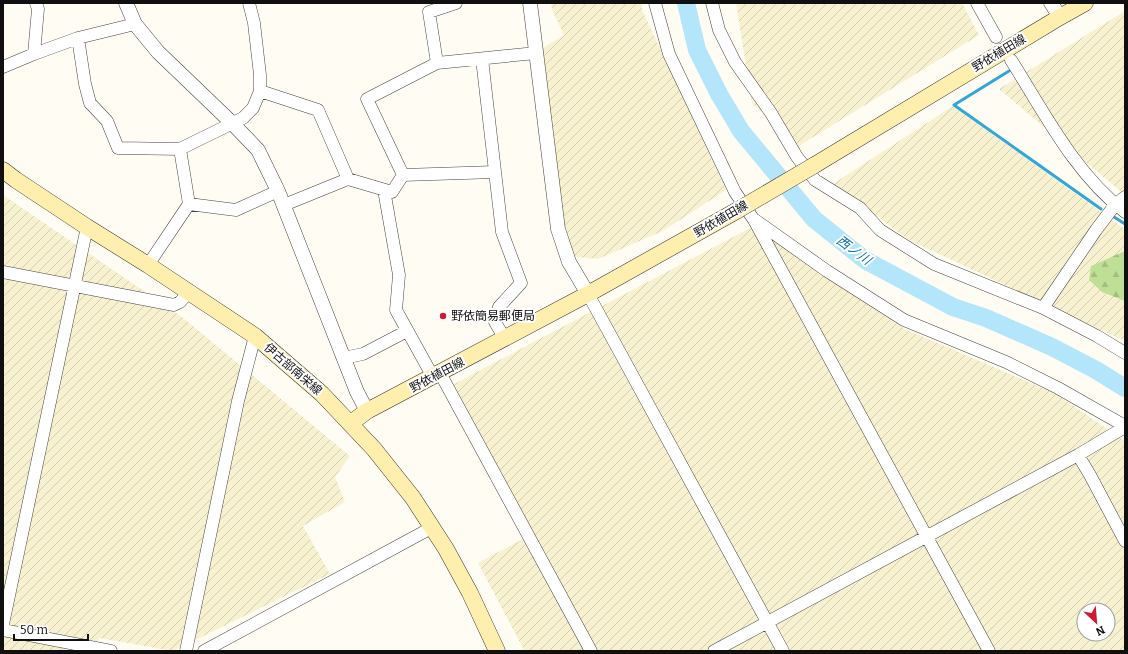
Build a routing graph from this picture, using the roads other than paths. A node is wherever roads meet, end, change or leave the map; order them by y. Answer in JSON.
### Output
{"nodes":[{"id":1,"x":36,"y":3,"type":"edge"},
{"id":2,"x":126,"y":3,"type":"edge"},
{"id":3,"x":249,"y":3,"type":"edge"},
{"id":4,"x":456,"y":3,"type":"edge"},
{"id":5,"x":530,"y":3,"type":"edge"},
{"id":6,"x":655,"y":3,"type":"edge"},
{"id":7,"x":712,"y":3,"type":"edge"},
{"id":8,"x":977,"y":3,"type":"edge"},
{"id":9,"x":1084,"y":3,"type":"edge"},
{"id":10,"x":1056,"y":10,"type":"edge"},
{"id":11,"x":135,"y":24,"type":"junction"},
{"id":12,"x":996,"y":37,"type":"dead end"},
{"id":13,"x":78,"y":38,"type":"junction"},
{"id":14,"x":34,"y":54,"type":"junction"},
{"id":15,"x":536,"y":54,"type":"junction"},
{"id":16,"x":482,"y":59,"type":"junction"},
{"id":17,"x":1011,"y":60,"type":"dead end"},
{"id":18,"x":437,"y":63,"type":"junction"},
{"id":19,"x":3,"y":67,"type":"edge"},
{"id":20,"x":260,"y":91,"type":"junction"},
{"id":21,"x":232,"y":123,"type":"junction"},
{"id":22,"x":180,"y":148,"type":"junction"},
{"id":23,"x":3,"y":170,"type":"edge"},
{"id":24,"x":495,"y":172,"type":"junction"},
{"id":25,"x":403,"y":175,"type":"junction"},
{"id":26,"x":348,"y":179,"type":"junction"},
{"id":27,"x":384,"y":190,"type":"junction"},
{"id":28,"x":278,"y":191,"type":"junction"},
{"id":29,"x":1120,"y":201,"type":"edge"},
{"id":30,"x":189,"y":204,"type":"junction"},
{"id":31,"x":284,"y":205,"type":"junction"},
{"id":32,"x":1125,"y":212,"type":"edge"},
{"id":33,"x":754,"y":220,"type":"junction"},
{"id":34,"x":86,"y":227,"type":"junction"},
{"id":35,"x":148,"y":265,"type":"junction"},
{"id":36,"x":3,"y":272,"type":"edge"},
{"id":37,"x":75,"y":285,"type":"junction"},
{"id":38,"x":188,"y":293,"type":"junction"},
{"id":39,"x":588,"y":294,"type":"junction"},
{"id":40,"x":1043,"y":308,"type":"junction"},
{"id":41,"x":407,"y":330,"type":"junction"},
{"id":42,"x":255,"y":336,"type":"junction"},
{"id":43,"x":505,"y":339,"type":"junction"},
{"id":44,"x":1125,"y":353,"type":"edge"},
{"id":45,"x":344,"y":358,"type":"junction"},
{"id":46,"x":437,"y":375,"type":"junction"},
{"id":47,"x":367,"y":412,"type":"junction"},
{"id":48,"x":351,"y":423,"type":"junction"},
{"id":49,"x":1125,"y":426,"type":"edge"},
{"id":50,"x":1078,"y":455,"type":"junction"},
{"id":51,"x":432,"y":527,"type":"junction"},
{"id":52,"x":926,"y":536,"type":"junction"},
{"id":53,"x":1125,"y":541,"type":"edge"},
{"id":54,"x":768,"y":623,"type":"junction"},
{"id":55,"x":3,"y":624,"type":"edge"},
{"id":56,"x":3,"y":630,"type":"edge"},
{"id":57,"x":111,"y":651,"type":"edge"},
{"id":58,"x":186,"y":651,"type":"edge"},
{"id":59,"x":204,"y":651,"type":"edge"},
{"id":60,"x":497,"y":651,"type":"edge"},
{"id":61,"x":591,"y":651,"type":"edge"},
{"id":62,"x":714,"y":651,"type":"edge"},
{"id":63,"x":783,"y":651,"type":"edge"},
{"id":64,"x":989,"y":651,"type":"edge"}],
"edges":[{"from":1,"to":14,"type":"street"},
{"from":2,"to":11,"type":"street"},
{"from":3,"to":20,"type":"street"},
{"from":4,"to":18,"type":"street"},
{"from":5,"to":15,"type":"street"},
{"from":6,"to":33,"type":"street"},
{"from":7,"to":40,"type":"street"},
{"from":8,"to":12,"type":"street"},
{"from":9,"to":10,"type":"main road","name":"野依植田線"},
{"from":10,"to":39,"type":"main road","name":"野依植田線","bridge":true},
{"from":11,"to":13,"type":"street"},
{"from":11,"to":21,"type":"street"},
{"from":13,"to":14,"type":"street"},
{"from":13,"to":22,"type":"street"},
{"from":14,"to":19,"type":"street"},
{"from":15,"to":16,"type":"street"},
{"from":15,"to":39,"type":"street"},
{"from":16,"to":18,"type":"street"},
{"from":16,"to":24,"type":"street"},
{"from":17,"to":29,"type":"street"},
{"from":18,"to":25,"type":"street"},
{"from":20,"to":21,"type":"street"},
{"from":20,"to":26,"type":"street"},
{"from":21,"to":22,"type":"street"},
{"from":21,"to":28,"type":"street"},
{"from":22,"to":30,"type":"street"},
{"from":23,"to":34,"type":"main road","name":"伊古部南栄線"},
{"from":24,"to":25,"type":"street"},
{"from":24,"to":43,"type":"street"},
{"from":25,"to":27,"type":"street"},
{"from":26,"to":27,"type":"street"},
{"from":26,"to":31,"type":"street"},
{"from":27,"to":41,"type":"street"},
{"from":28,"to":30,"type":"street"},
{"from":28,"to":31,"type":"street"},
{"from":29,"to":32,"type":"street"},
{"from":29,"to":40,"type":"street"},
{"from":30,"to":35,"type":"street"},
{"from":31,"to":45,"type":"street"},
{"from":33,"to":49,"type":"street"},
{"from":33,"to":52,"type":"street"},
{"from":34,"to":35,"type":"main road","name":"伊古部南栄線"},
{"from":34,"to":37,"type":"street"},
{"from":35,"to":38,"type":"main road","name":"伊古部南栄線"},
{"from":36,"to":37,"type":"street"},
{"from":37,"to":38,"type":"street"},
{"from":37,"to":55,"type":"street"},
{"from":38,"to":42,"type":"main road","name":"伊古部南栄線"},
{"from":39,"to":43,"type":"main road","name":"野依植田線"},
{"from":39,"to":54,"type":"street"},
{"from":40,"to":44,"type":"street"},
{"from":41,"to":45,"type":"street"},
{"from":41,"to":46,"type":"street"},
{"from":42,"to":48,"type":"main road","name":"伊古部南栄線"},
{"from":42,"to":58,"type":"street"},
{"from":43,"to":46,"type":"main road","name":"野依植田線"},
{"from":45,"to":47,"type":"street"},
{"from":46,"to":47,"type":"main road","name":"野依植田線"},
{"from":46,"to":61,"type":"street"},
{"from":47,"to":48,"type":"main road","name":"野依植田線"},
{"from":48,"to":51,"type":"main road","name":"伊古部南栄線"},
{"from":49,"to":50,"type":"street"},
{"from":50,"to":52,"type":"street"},
{"from":50,"to":53,"type":"street"},
{"from":51,"to":59,"type":"street"},
{"from":51,"to":60,"type":"main road","name":"伊古部南栄線"},
{"from":52,"to":54,"type":"street"},
{"from":52,"to":64,"type":"street"},
{"from":54,"to":62,"type":"street"},
{"from":54,"to":63,"type":"street"},
{"from":56,"to":57,"type":"street"}]}
